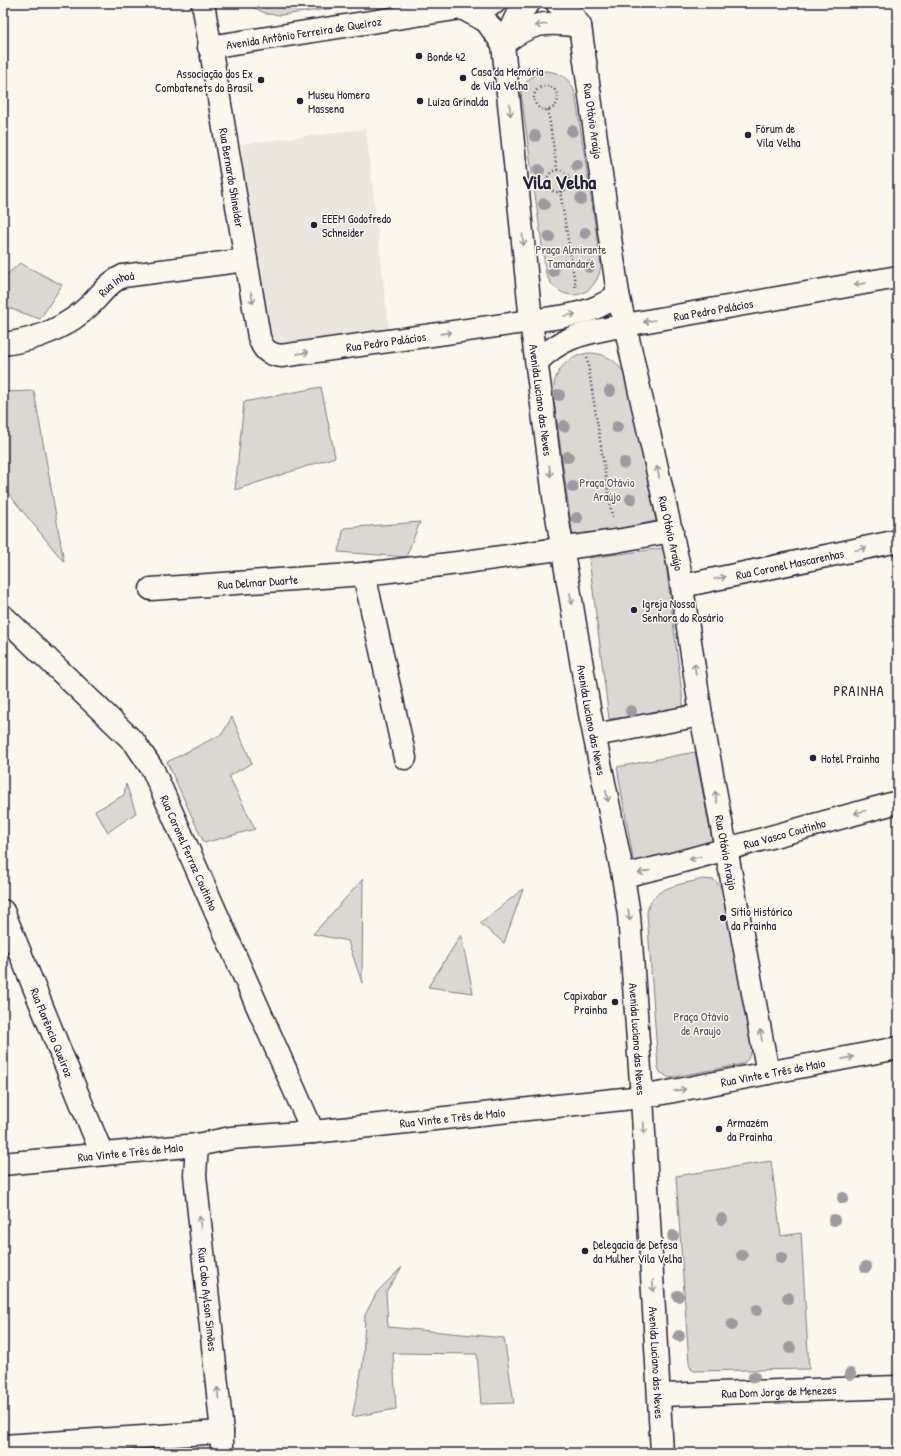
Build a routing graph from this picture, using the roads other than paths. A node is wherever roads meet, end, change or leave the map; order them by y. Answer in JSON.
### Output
{"nodes":[{"id":1,"x":202,"y":3,"type":"edge"},
{"id":2,"x":494,"y":3,"type":"edge"},
{"id":3,"x":529,"y":3,"type":"edge"},
{"id":4,"x":557,"y":3,"type":"edge"},
{"id":5,"x":462,"y":8,"type":"junction"},
{"id":6,"x":580,"y":26,"type":"junction"},
{"id":7,"x":503,"y":44,"type":"junction"},
{"id":8,"x":209,"y":47,"type":"junction"},
{"id":9,"x":246,"y":260,"type":"junction"},
{"id":10,"x":898,"y":277,"type":"edge"},
{"id":11,"x":618,"y":294,"type":"junction"},
{"id":12,"x":532,"y":321,"type":"junction"},
{"id":13,"x":625,"y":325,"type":"junction"},
{"id":14,"x":3,"y":344,"type":"edge"},
{"id":15,"x":265,"y":351,"type":"joint"},
{"id":16,"x":537,"y":362,"type":"junction"},
{"id":17,"x":672,"y":531,"type":"junction"},
{"id":18,"x":898,"y":542,"type":"edge"},
{"id":19,"x":562,"y":549,"type":"junction"},
{"id":20,"x":364,"y":574,"type":"junction"},
{"id":21,"x":682,"y":586,"type":"junction"},
{"id":22,"x":151,"y":589,"type":"dead end"},
{"id":23,"x":3,"y":616,"type":"edge"},
{"id":24,"x":701,"y":715,"type":"junction"},
{"id":25,"x":595,"y":735,"type":"junction"},
{"id":26,"x":405,"y":758,"type":"dead end"},
{"id":27,"x":898,"y":802,"type":"edge"},
{"id":28,"x":726,"y":850,"type":"junction"},
{"id":29,"x":623,"y":876,"type":"junction"},
{"id":30,"x":3,"y":911,"type":"edge"},
{"id":31,"x":898,"y":1048,"type":"edge"},
{"id":32,"x":768,"y":1073,"type":"junction"},
{"id":33,"x":642,"y":1097,"type":"junction"},
{"id":34,"x":313,"y":1132,"type":"junction"},
{"id":35,"x":197,"y":1145,"type":"junction"},
{"id":36,"x":102,"y":1154,"type":"junction"},
{"id":37,"x":3,"y":1164,"type":"edge"},
{"id":38,"x":898,"y":1387,"type":"edge"},
{"id":39,"x":660,"y":1395,"type":"junction"},
{"id":40,"x":222,"y":1443,"type":"edge"},
{"id":41,"x":3,"y":1446,"type":"edge"},
{"id":42,"x":662,"y":1453,"type":"edge"}],
"edges":[{"from":1,"to":8,"type":"street","name":"Rua Bernardo Shineider"},
{"from":2,"to":5,"type":"street","name":"Avenida Antônio Ferreira de Queiroz"},
{"from":3,"to":7,"type":"street"},
{"from":4,"to":6,"type":"street","name":"Rua Otávio Araújo"},
{"from":5,"to":7,"type":"street"},
{"from":5,"to":8,"type":"street","name":"Avenida Antônio Ferreira de Queiroz"},
{"from":6,"to":7,"type":"street","one_way":true},
{"from":6,"to":11,"type":"street","name":"Rua Otávio Araújo"},
{"from":7,"to":12,"type":"street","name":"Avenida Luciano das Neves","one_way":true},
{"from":8,"to":9,"type":"street","name":"Rua Bernardo Shineider"},
{"from":9,"to":14,"type":"street","name":"Rua Inhoá"},
{"from":9,"to":15,"type":"street","name":"Rua Bernardo Shineider","one_way":true},
{"from":10,"to":13,"type":"street","name":"Rua Pedro Palácios","one_way":true},
{"from":12,"to":11,"type":"street","one_way":true},
{"from":11,"to":13,"type":"street","name":"Rua Otávio Araújo"},
{"from":15,"to":12,"type":"street","name":"Rua Pedro Palácios","one_way":true},
{"from":12,"to":16,"type":"street","name":"Avenida Luciano das Neves"},
{"from":13,"to":16,"type":"street","name":"Rua Pedro Palácios"},
{"from":17,"to":13,"type":"street","name":"Rua Otávio Araújo","one_way":true},
{"from":16,"to":19,"type":"street","name":"Avenida Luciano das Neves","one_way":true},
{"from":17,"to":19,"type":"street","name":"Rua Delmar Duarte"},
{"from":17,"to":21,"type":"street","name":"Rua Otávio Araújo"},
{"from":21,"to":18,"type":"street","name":"Rua Coronel Mascarenhas","one_way":true},
{"from":19,"to":20,"type":"street","name":"Rua Delmar Duarte"},
{"from":19,"to":25,"type":"street","name":"Avenida Luciano das Neves","one_way":true},
{"from":20,"to":22,"type":"street","name":"Rua Delmar Duarte"},
{"from":20,"to":26,"type":"street"},
{"from":24,"to":21,"type":"street","name":"Rua Otávio Araújo","one_way":true},
{"from":23,"to":34,"type":"street","name":"Rua Coronel Ferraz Coutinho"},
{"from":24,"to":25,"type":"street"},
{"from":28,"to":24,"type":"street","name":"Rua Otávio Araújo","one_way":true},
{"from":25,"to":29,"type":"street","name":"Avenida Luciano das Neves","one_way":true},
{"from":27,"to":28,"type":"street","name":"Rua Vasco Coutinho","one_way":true},
{"from":28,"to":29,"type":"street","name":"Rua Vasco Coutinho","one_way":true},
{"from":32,"to":28,"type":"street","name":"Rua Otávio Araújo","one_way":true},
{"from":29,"to":33,"type":"street","name":"Avenida Luciano das Neves","one_way":true},
{"from":30,"to":36,"type":"street","name":"Rua Florêncio Queiroz"},
{"from":32,"to":31,"type":"street","name":"Rua Vinte e Três de Maio","one_way":true},
{"from":33,"to":32,"type":"street","name":"Rua Vinte e Três de Maio","one_way":true},
{"from":33,"to":34,"type":"street","name":"Rua Vinte e Três de Maio"},
{"from":33,"to":39,"type":"street","name":"Avenida Luciano das Neves","one_way":true},
{"from":34,"to":35,"type":"street","name":"Rua Vinte e Três de Maio"},
{"from":35,"to":36,"type":"street","name":"Rua Vinte e Três de Maio"},
{"from":40,"to":35,"type":"street","name":"Rua Cabo Aylson Simões","one_way":true},
{"from":36,"to":37,"type":"street","name":"Rua Vinte e Três de Maio"},
{"from":38,"to":39,"type":"street","name":"Rua Dom Jorge de Menezes"},
{"from":39,"to":42,"type":"street","name":"Avenida Luciano das Neves"},
{"from":40,"to":41,"type":"street"}]}
